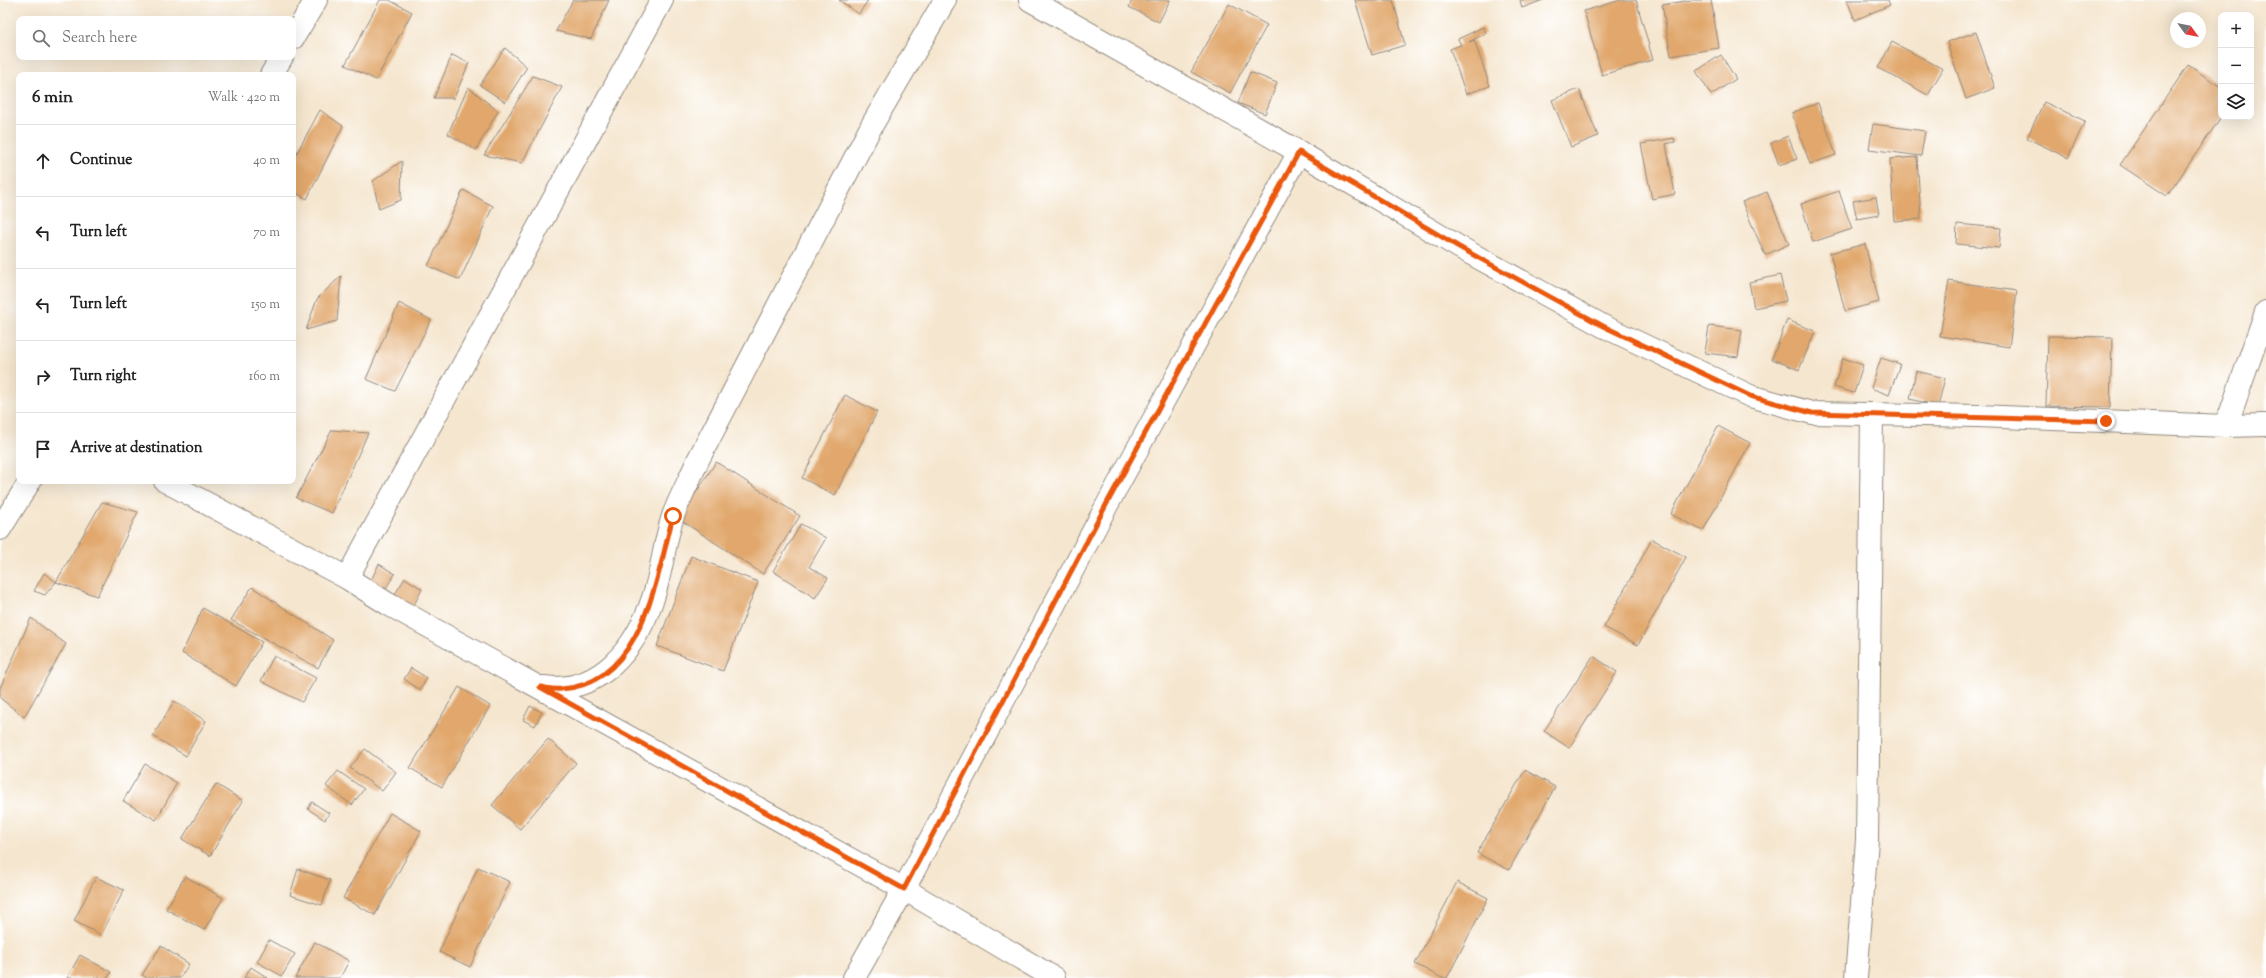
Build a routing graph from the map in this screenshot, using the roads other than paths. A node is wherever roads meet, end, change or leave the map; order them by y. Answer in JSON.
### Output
{"nodes":[{"id":1,"x":316,"y":0,"type":"edge"},
{"id":2,"x":662,"y":0,"type":"edge"},
{"id":3,"x":946,"y":0,"type":"edge"},
{"id":4,"x":1030,"y":0,"type":"edge"},
{"id":5,"x":296,"y":33,"type":"edge"},
{"id":6,"x":280,"y":60,"type":"edge"},
{"id":7,"x":273,"y":72,"type":"edge"},
{"id":8,"x":1299,"y":152,"type":"junction"},
{"id":9,"x":2266,"y":312,"type":"edge"},
{"id":10,"x":1872,"y":414,"type":"junction"},
{"id":11,"x":2226,"y":426,"type":"junction"},
{"id":12,"x":2266,"y":426,"type":"edge"},
{"id":13,"x":28,"y":484,"type":"edge"},
{"id":14,"x":172,"y":484,"type":"edge"},
{"id":15,"x":0,"y":529,"type":"edge"},
{"id":16,"x":347,"y":578,"type":"junction"},
{"id":17,"x":540,"y":687,"type":"junction"},
{"id":18,"x":904,"y":889,"type":"junction"},
{"id":19,"x":854,"y":978,"type":"edge"},
{"id":20,"x":1054,"y":978,"type":"edge"},
{"id":21,"x":1856,"y":978,"type":"edge"}],
"edges":[{"from":1,"to":5,"type":"street"},
{"from":2,"to":16,"type":"street"},
{"from":3,"to":17,"type":"street"},
{"from":4,"to":8,"type":"street"},
{"from":6,"to":7,"type":"street"},
{"from":8,"to":10,"type":"street"},
{"from":8,"to":18,"type":"street"},
{"from":9,"to":11,"type":"street"},
{"from":10,"to":11,"type":"street"},
{"from":10,"to":21,"type":"street"},
{"from":11,"to":12,"type":"street"},
{"from":13,"to":15,"type":"street"},
{"from":14,"to":16,"type":"street"},
{"from":16,"to":17,"type":"street"},
{"from":17,"to":18,"type":"street"},
{"from":18,"to":19,"type":"street"},
{"from":18,"to":20,"type":"street"}]}
